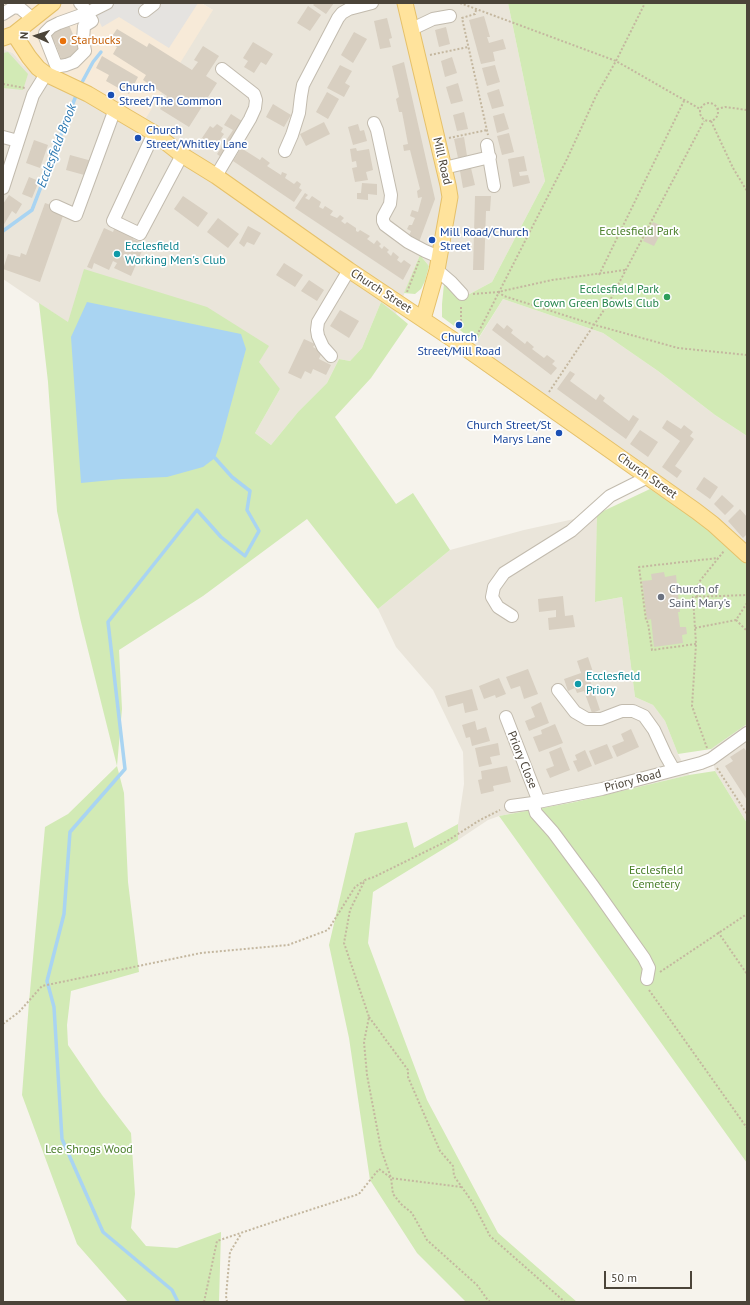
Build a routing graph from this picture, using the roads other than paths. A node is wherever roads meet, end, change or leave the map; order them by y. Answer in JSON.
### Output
{"nodes":[{"id":1,"x":53,"y":3,"type":"edge"},
{"id":2,"x":80,"y":3,"type":"edge"},
{"id":3,"x":106,"y":3,"type":"edge"},
{"id":4,"x":372,"y":3,"type":"edge"},
{"id":5,"x":406,"y":3,"type":"edge"},
{"id":6,"x":3,"y":14,"type":"edge"},
{"id":7,"x":450,"y":16,"type":"dead end"},
{"id":8,"x":34,"y":20,"type":"junction"},
{"id":9,"x":412,"y":29,"type":"junction"},
{"id":10,"x":8,"y":36,"type":"edge"},
{"id":11,"x":222,"y":69,"type":"dead end"},
{"id":12,"x":46,"y":74,"type":"junction"},
{"id":13,"x":115,"y":109,"type":"junction"},
{"id":14,"x":374,"y":123,"type":"dead end"},
{"id":15,"x":154,"y":133,"type":"junction"},
{"id":16,"x":3,"y":137,"type":"edge"},
{"id":17,"x":18,"y":141,"type":"junction"},
{"id":18,"x":285,"y":151,"type":"dead end"},
{"id":19,"x":182,"y":155,"type":"junction"},
{"id":20,"x":444,"y":168,"type":"junction"},
{"id":21,"x":216,"y":176,"type":"junction"},
{"id":22,"x":494,"y":186,"type":"dead end"},
{"id":23,"x":3,"y":188,"type":"edge"},
{"id":24,"x":56,"y":206,"type":"dead end"},
{"id":25,"x":438,"y":264,"type":"junction"},
{"id":26,"x":349,"y":270,"type":"junction"},
{"id":27,"x":462,"y":294,"type":"road end"},
{"id":28,"x":424,"y":319,"type":"junction"},
{"id":29,"x":331,"y":356,"type":"dead end"},
{"id":30,"x":648,"y":477,"type":"junction"},
{"id":31,"x":742,"y":547,"type":"edge"},
{"id":32,"x":512,"y":616,"type":"dead end"},
{"id":33,"x":558,"y":690,"type":"dead end"},
{"id":34,"x":506,"y":717,"type":"dead end"},
{"id":35,"x":747,"y":733,"type":"edge"},
{"id":36,"x":674,"y":770,"type":"junction"},
{"id":37,"x":536,"y":803,"type":"junction"},
{"id":38,"x":510,"y":806,"type":"road end"},
{"id":39,"x":647,"y":979,"type":"road end"}],
"edges":[{"from":1,"to":8,"type":"main road"},
{"from":2,"to":3,"type":"street"},
{"from":4,"to":18,"type":"street"},
{"from":5,"to":9,"type":"main road","name":"Mill Road"},
{"from":6,"to":8,"type":"street"},
{"from":7,"to":9,"type":"street"},
{"from":8,"to":10,"type":"main road"},
{"from":9,"to":20,"type":"main road","name":"Mill Road"},
{"from":10,"to":12,"type":"main road","name":"Church Street"},
{"from":11,"to":21,"type":"street"},
{"from":12,"to":13,"type":"main road","name":"Church Street"},
{"from":12,"to":17,"type":"street"},
{"from":13,"to":15,"type":"main road","name":"Church Street"},
{"from":13,"to":24,"type":"street"},
{"from":14,"to":25,"type":"street"},
{"from":15,"to":19,"type":"main road","name":"Church Street"},
{"from":15,"to":19,"type":"street"},
{"from":16,"to":17,"type":"street"},
{"from":17,"to":23,"type":"street"},
{"from":19,"to":21,"type":"main road","name":"Church Street"},
{"from":20,"to":22,"type":"street"},
{"from":20,"to":25,"type":"main road","name":"Mill Road"},
{"from":21,"to":26,"type":"main road","name":"Church Street"},
{"from":25,"to":27,"type":"street"},
{"from":25,"to":28,"type":"main road","name":"Mill Road"},
{"from":26,"to":28,"type":"main road","name":"Church Street"},
{"from":26,"to":29,"type":"street"},
{"from":28,"to":30,"type":"main road","name":"Church Street"},
{"from":30,"to":31,"type":"main road","name":"Church Street"},
{"from":30,"to":32,"type":"street"},
{"from":33,"to":36,"type":"street"},
{"from":34,"to":37,"type":"street","name":"Priory Close"},
{"from":35,"to":36,"type":"street","name":"Priory Road"},
{"from":36,"to":37,"type":"street","name":"Priory Road"},
{"from":37,"to":38,"type":"street","name":"Priory Road"},
{"from":37,"to":39,"type":"street","name":"Priory Close"}]}
